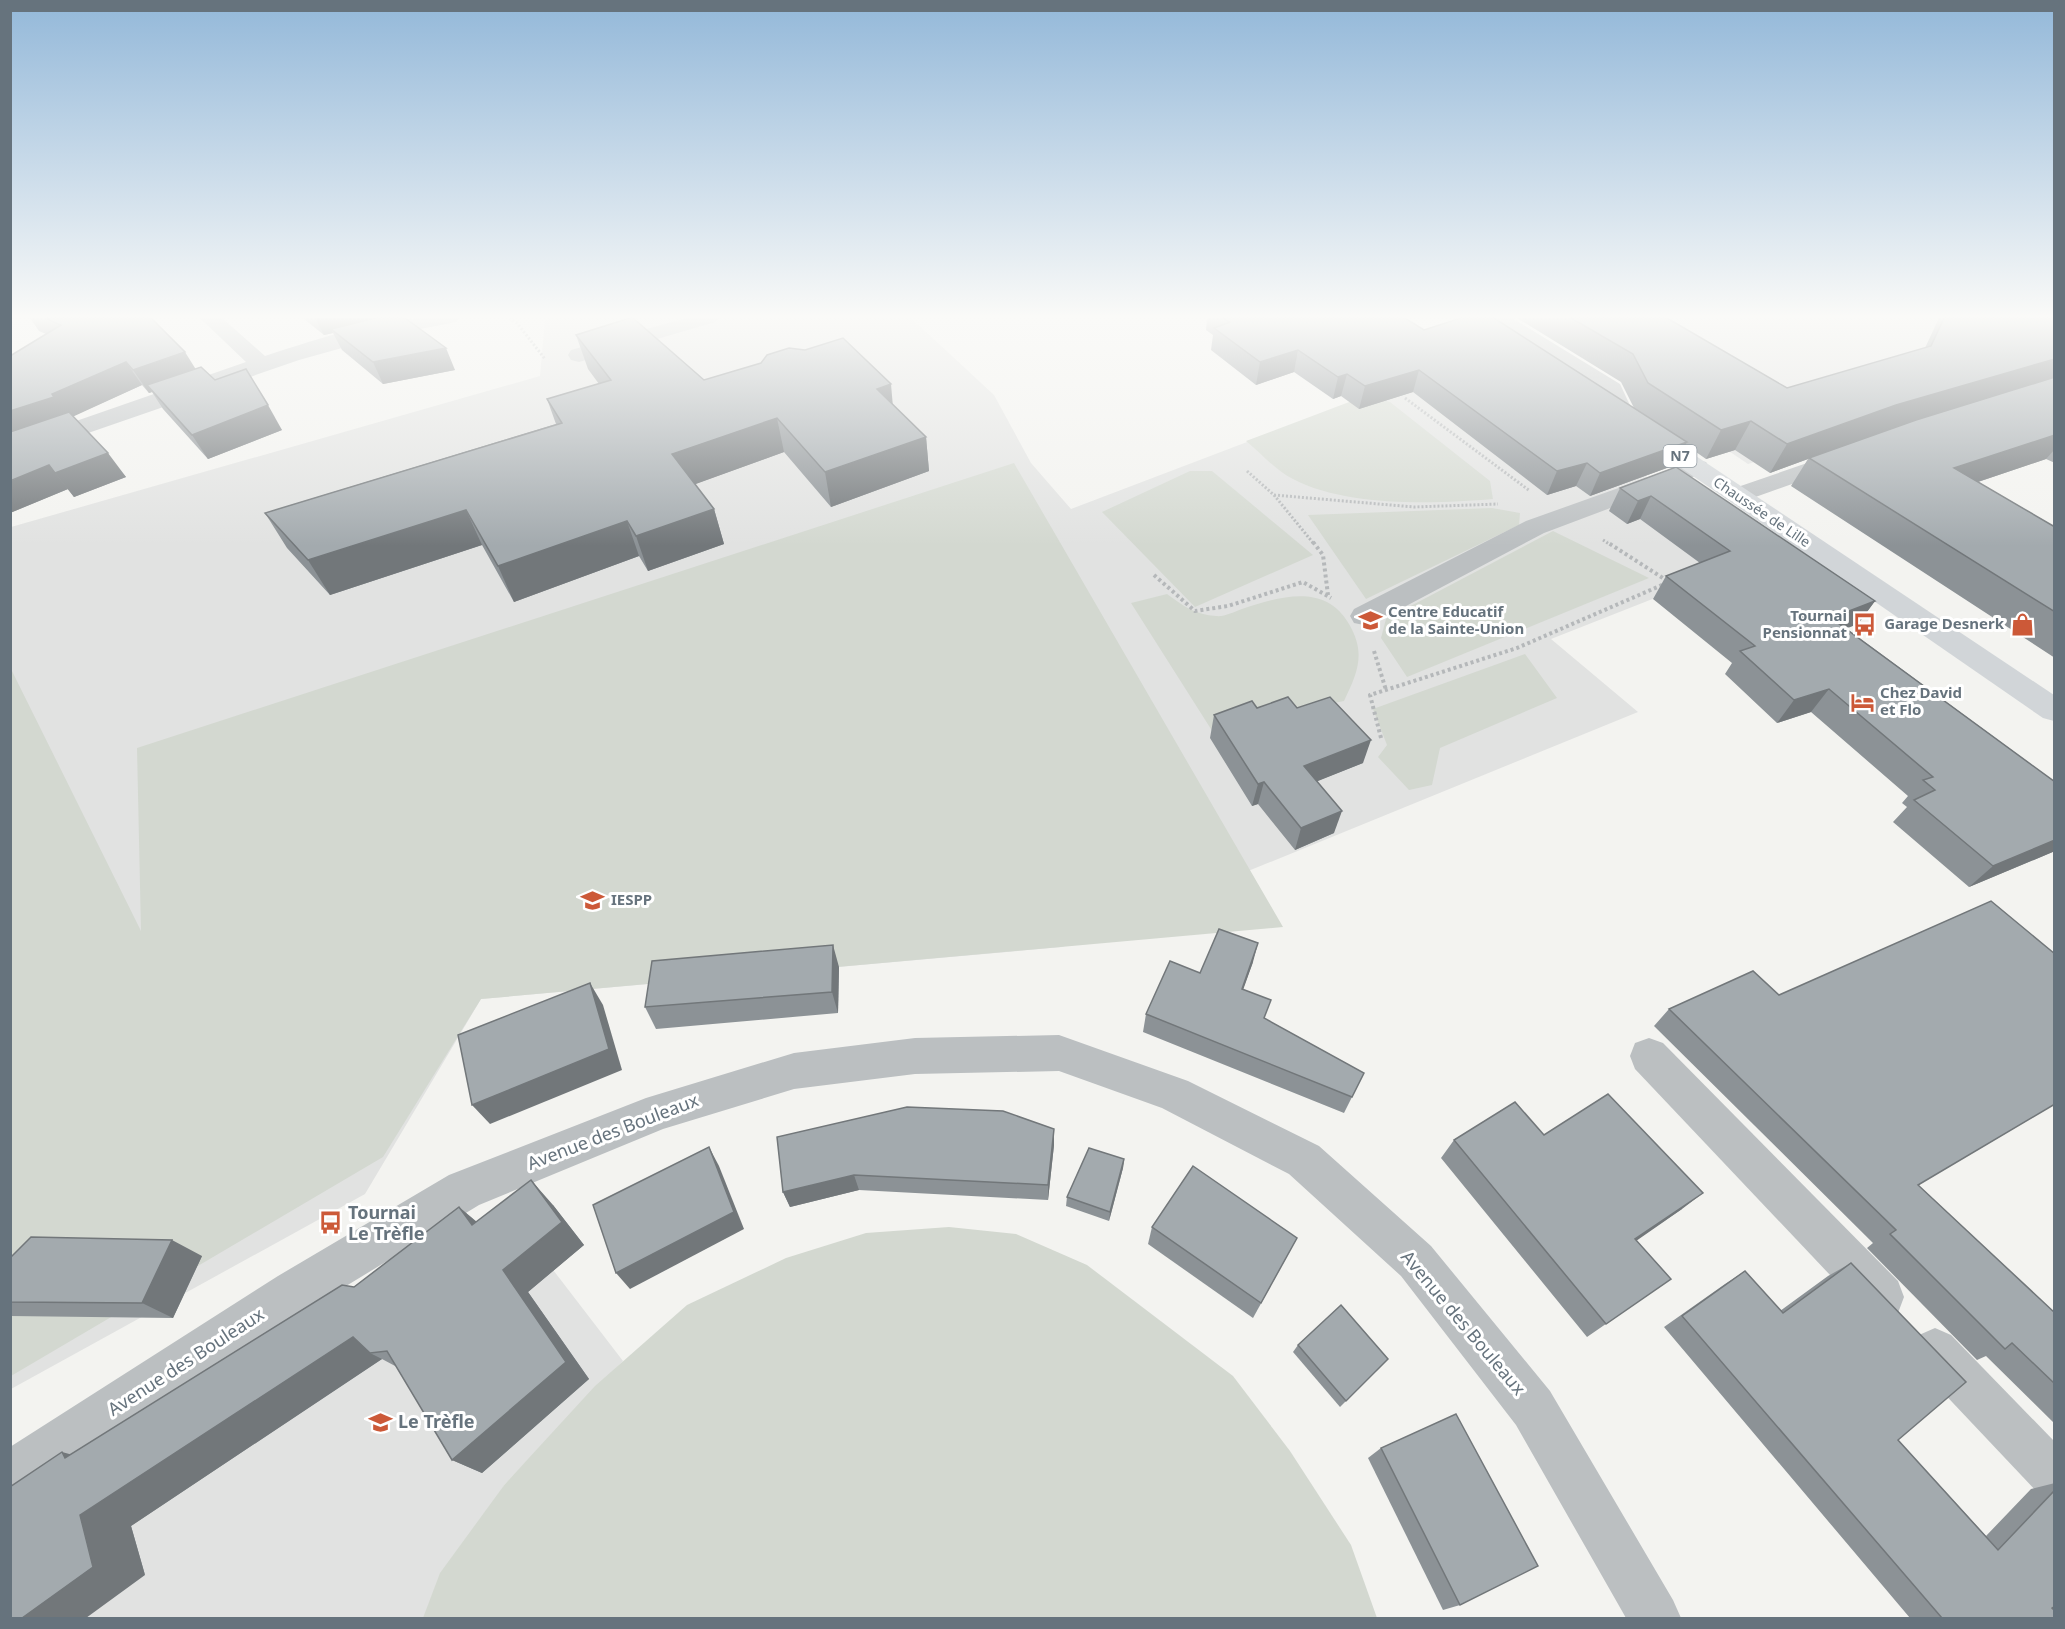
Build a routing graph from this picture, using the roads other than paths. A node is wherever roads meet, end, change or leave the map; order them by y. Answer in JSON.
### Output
{"nodes":[{"id":1,"x":172,"y":394,"type":"edge"},
{"id":2,"x":1588,"y":394,"type":"edge"},
{"id":3,"x":1614,"y":394,"type":"edge"},
{"id":4,"x":1623,"y":416,"type":"junction"},
{"id":5,"x":1866,"y":449,"type":"edge"},
{"id":6,"x":10,"y":453,"type":"edge"},
{"id":7,"x":1696,"y":467,"type":"junction"},
{"id":8,"x":1738,"y":495,"type":"junction"},
{"id":9,"x":1364,"y":616,"type":"road end"},
{"id":10,"x":2055,"y":710,"type":"edge"},
{"id":11,"x":1649,"y":1056,"type":"dead end"},
{"id":12,"x":2055,"y":1474,"type":"edge"},
{"id":13,"x":10,"y":1476,"type":"edge"},
{"id":14,"x":1655,"y":1618,"type":"edge"}],
"edges":[{"from":1,"to":6,"type":"street"},
{"from":2,"to":4,"type":"main road","name":"Chaussée de Lille","number":"N7"},
{"from":3,"to":4,"type":"street"},
{"from":4,"to":7,"type":"main road","name":"Chaussée de Lille","number":"N7"},
{"from":5,"to":8,"type":"street"},
{"from":7,"to":8,"type":"main road","name":"Chaussée de Lille","number":"N7"},
{"from":7,"to":9,"type":"street"},
{"from":8,"to":10,"type":"main road","name":"Chaussée de Lille","number":"N7"},
{"from":11,"to":12,"type":"street"},
{"from":13,"to":14,"type":"street","name":"Avenue des Bouleaux"}]}
